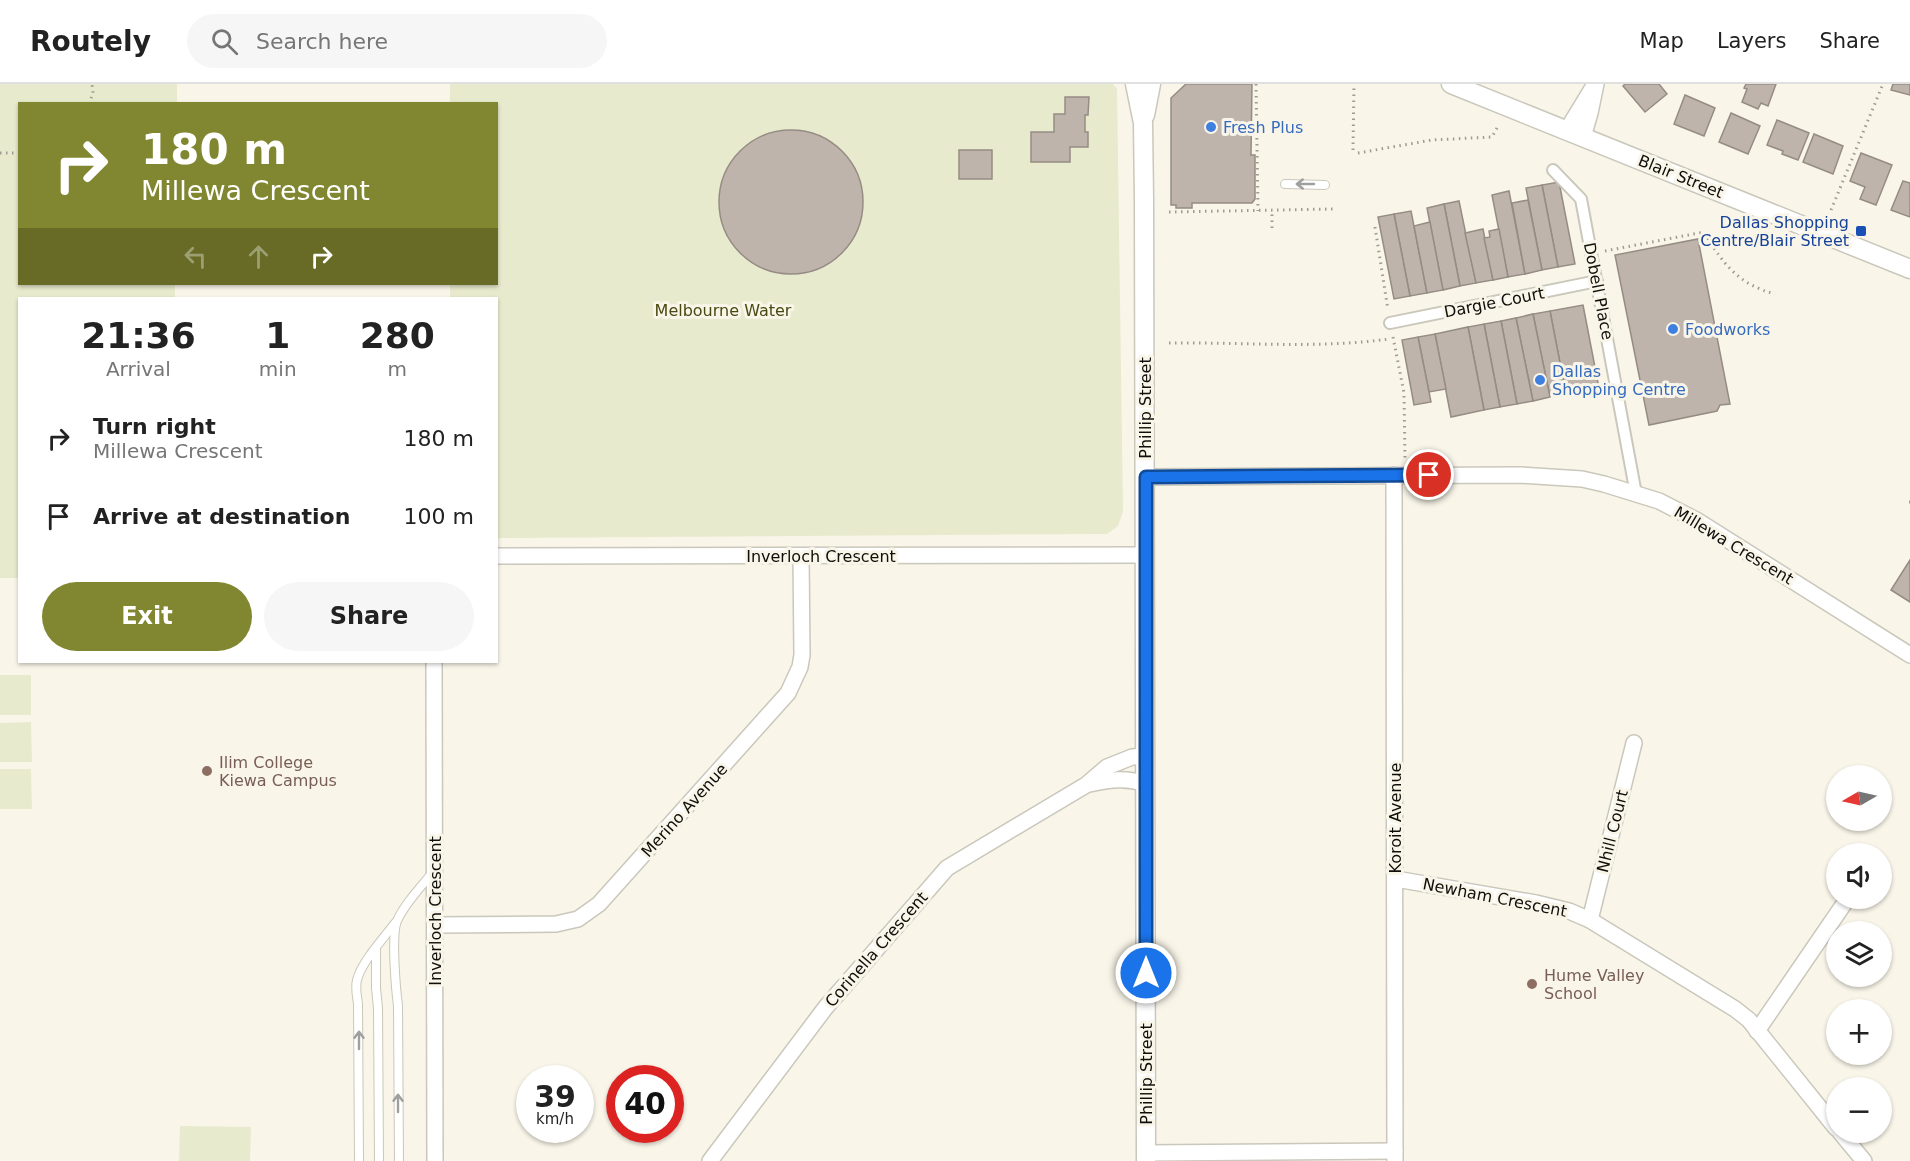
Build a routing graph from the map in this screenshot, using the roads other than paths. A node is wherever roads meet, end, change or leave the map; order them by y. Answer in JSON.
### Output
{"nodes":[{"id":1,"x":1136,"y":84,"type":"edge"},
{"id":2,"x":1151,"y":84,"type":"edge"},
{"id":3,"x":1451,"y":84,"type":"edge"},
{"id":4,"x":1595,"y":84,"type":"edge"},
{"id":5,"x":1143,"y":123,"type":"junction"},
{"id":6,"x":1575,"y":133,"type":"junction"},
{"id":7,"x":1553,"y":170,"type":"dead end"},
{"id":8,"x":1285,"y":184,"type":"dead end"},
{"id":9,"x":1325,"y":184,"type":"dead end"},
{"id":10,"x":1910,"y":269,"type":"edge"},
{"id":11,"x":1597,"y":281,"type":"junction"},
{"id":12,"x":1390,"y":323,"type":"road end"},
{"id":13,"x":1400,"y":475,"type":"junction"},
{"id":14,"x":1146,"y":477,"type":"junction"},
{"id":15,"x":1636,"y":494,"type":"junction"},
{"id":16,"x":1145,"y":555,"type":"junction"},
{"id":17,"x":498,"y":556,"type":"edge"},
{"id":18,"x":801,"y":556,"type":"junction"},
{"id":19,"x":1910,"y":655,"type":"edge"},
{"id":20,"x":434,"y":663,"type":"edge"},
{"id":21,"x":1634,"y":743,"type":"dead end"},
{"id":22,"x":1146,"y":756,"type":"junction"},
{"id":23,"x":1146,"y":784,"type":"junction"},
{"id":24,"x":1086,"y":785,"type":"junction"},
{"id":25,"x":435,"y":871,"type":"junction"},
{"id":26,"x":1396,"y":879,"type":"junction"},
{"id":27,"x":1840,"y":909,"type":"edge"},
{"id":28,"x":398,"y":919,"type":"junction"},
{"id":29,"x":1590,"y":920,"type":"junction"},
{"id":30,"x":435,"y":925,"type":"junction"},
{"id":31,"x":376,"y":949,"type":"junction"},
{"id":32,"x":1757,"y":1030,"type":"junction"},
{"id":33,"x":1826,"y":1116,"type":"edge"},
{"id":34,"x":1849,"y":1143,"type":"edge"},
{"id":35,"x":1395,"y":1156,"type":"edge"},
{"id":36,"x":1146,"y":1157,"type":"edge"},
{"id":37,"x":359,"y":1161,"type":"edge"},
{"id":38,"x":379,"y":1161,"type":"edge"},
{"id":39,"x":399,"y":1161,"type":"edge"},
{"id":40,"x":435,"y":1161,"type":"edge"},
{"id":41,"x":710,"y":1161,"type":"edge"},
{"id":42,"x":1864,"y":1161,"type":"edge"}],
"edges":[{"from":1,"to":5,"type":"street","name":"Phillip Street"},
{"from":2,"to":5,"type":"street","name":"Phillip Street"},
{"from":3,"to":6,"type":"street","name":"Blair Street"},
{"from":4,"to":6,"type":"street"},
{"from":5,"to":14,"type":"street","name":"Phillip Street"},
{"from":6,"to":10,"type":"street","name":"Blair Street"},
{"from":7,"to":11,"type":"street","name":"Dobell Place"},
{"from":9,"to":8,"type":"lane","one_way":true},
{"from":11,"to":12,"type":"street","name":"Dargie Court"},
{"from":11,"to":15,"type":"street","name":"Dobell Place"},
{"from":13,"to":14,"type":"street","name":"Millewa Crescent"},
{"from":13,"to":15,"type":"street","name":"Millewa Crescent"},
{"from":13,"to":26,"type":"street","name":"Koroit Avenue"},
{"from":14,"to":16,"type":"street","name":"Phillip Street"},
{"from":15,"to":19,"type":"street","name":"Millewa Crescent"},
{"from":16,"to":18,"type":"street","name":"Inverloch Crescent"},
{"from":16,"to":22,"type":"street","name":"Phillip Street"},
{"from":17,"to":18,"type":"street","name":"Inverloch Crescent"},
{"from":18,"to":30,"type":"street","name":"Merino Avenue"},
{"from":20,"to":25,"type":"street","name":"Inverloch Crescent"},
{"from":21,"to":29,"type":"street","name":"Nhill Court"},
{"from":22,"to":23,"type":"street","name":"Phillip Street"},
{"from":22,"to":24,"type":"street","name":"Corinella Crescent"},
{"from":23,"to":24,"type":"street","name":"Corinella Crescent"},
{"from":23,"to":36,"type":"street","name":"Phillip Street"},
{"from":24,"to":41,"type":"street","name":"Corinella Crescent"},
{"from":25,"to":28,"type":"lane"},
{"from":25,"to":30,"type":"street","name":"Inverloch Crescent"},
{"from":26,"to":29,"type":"street","name":"Newham Crescent"},
{"from":26,"to":35,"type":"street","name":"Koroit Avenue"},
{"from":27,"to":32,"type":"street"},
{"from":28,"to":31,"type":"lane"},
{"from":39,"to":28,"type":"lane","one_way":true},
{"from":29,"to":32,"type":"street","name":"Newham Crescent"},
{"from":30,"to":40,"type":"street","name":"Inverloch Crescent"},
{"from":37,"to":31,"type":"lane","one_way":true},
{"from":31,"to":38,"type":"lane"},
{"from":32,"to":33,"type":"street","name":"Newham Crescent"},
{"from":34,"to":42,"type":"street"},
{"from":35,"to":36,"type":"street"}]}
